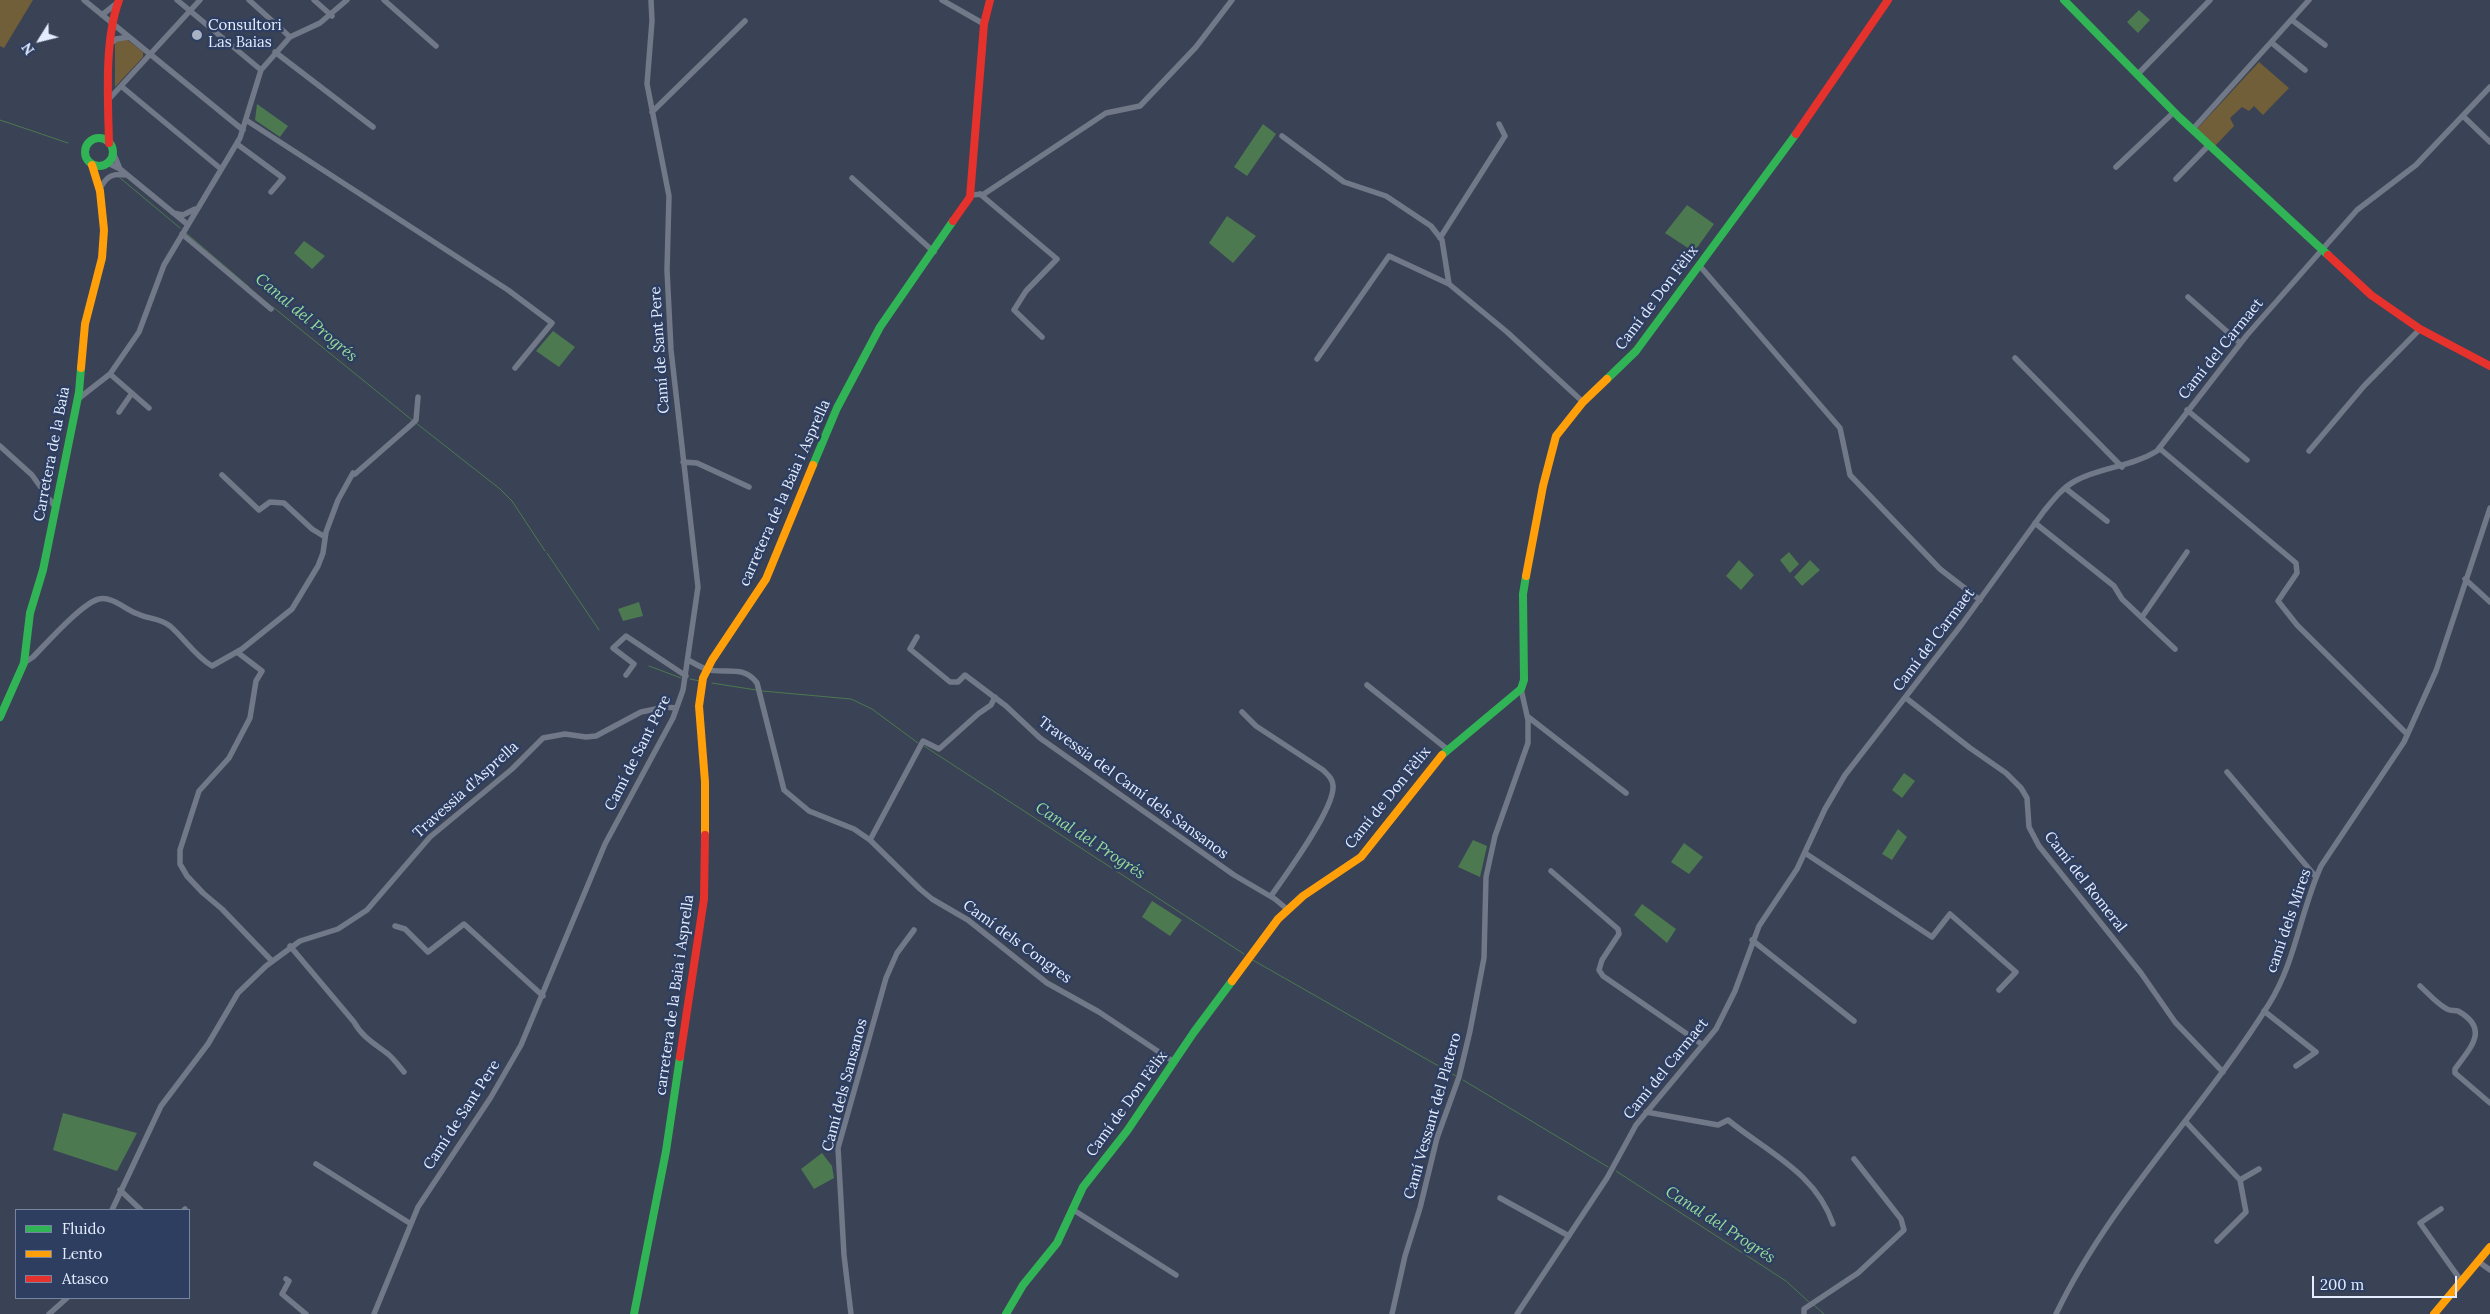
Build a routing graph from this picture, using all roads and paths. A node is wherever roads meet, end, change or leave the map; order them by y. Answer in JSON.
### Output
{"nodes":[{"id":1,"x":84,"y":0,"type":"edge"},
{"id":2,"x":177,"y":0,"type":"edge"},
{"id":3,"x":200,"y":0,"type":"edge"},
{"id":4,"x":249,"y":0,"type":"edge"},
{"id":5,"x":314,"y":0,"type":"edge"},
{"id":6,"x":347,"y":0,"type":"edge"},
{"id":7,"x":384,"y":0,"type":"edge"},
{"id":8,"x":651,"y":0,"type":"edge"},
{"id":9,"x":942,"y":0,"type":"edge"},
{"id":10,"x":990,"y":0,"type":"edge"},
{"id":11,"x":1232,"y":0,"type":"edge"},
{"id":12,"x":1888,"y":0,"type":"edge"},
{"id":13,"x":2064,"y":0,"type":"edge"},
{"id":14,"x":2210,"y":0,"type":"edge"},
{"id":15,"x":2309,"y":0,"type":"edge"},
{"id":16,"x":118,"y":2,"type":"edge"},
{"id":17,"x":190,"y":10,"type":"junction"},
{"id":18,"x":102,"y":14,"type":"junction"},
{"id":19,"x":332,"y":16,"type":"junction"},
{"id":20,"x":2292,"y":20,"type":"junction"},
{"id":21,"x":746,"y":21,"type":"dead end"},
{"id":22,"x":112,"y":23,"type":"junction"},
{"id":23,"x":984,"y":24,"type":"junction"},
{"id":24,"x":129,"y":37,"type":"junction"},
{"id":25,"x":290,"y":37,"type":"junction"},
{"id":26,"x":112,"y":43,"type":"junction"},
{"id":27,"x":2272,"y":43,"type":"junction"},
{"id":28,"x":2326,"y":45,"type":"dead end"},
{"id":29,"x":436,"y":46,"type":"dead end"},
{"id":30,"x":275,"y":52,"type":"junction"},
{"id":31,"x":150,"y":54,"type":"junction"},
{"id":32,"x":261,"y":70,"type":"junction"},
{"id":33,"x":2305,"y":70,"type":"dead end"},
{"id":34,"x":2138,"y":74,"type":"junction"},
{"id":35,"x":121,"y":86,"type":"junction"},
{"id":36,"x":2490,"y":87,"type":"edge"},
{"id":37,"x":109,"y":99,"type":"junction"},
{"id":38,"x":652,"y":112,"type":"junction"},
{"id":39,"x":2174,"y":112,"type":"junction"},
{"id":40,"x":2463,"y":116,"type":"junction"},
{"id":41,"x":246,"y":120,"type":"junction"},
{"id":42,"x":108,"y":123,"type":"junction"},
{"id":43,"x":1498,"y":124,"type":"dead end"},
{"id":44,"x":373,"y":127,"type":"dead end"},
{"id":45,"x":243,"y":130,"type":"junction"},
{"id":46,"x":2192,"y":130,"type":"junction"},
{"id":47,"x":1282,"y":136,"type":"dead end"},
{"id":48,"x":98,"y":138,"type":"junction"},
{"id":49,"x":2490,"y":142,"type":"edge"},
{"id":50,"x":109,"y":143,"type":"junction"},
{"id":51,"x":237,"y":144,"type":"junction"},
{"id":52,"x":2208,"y":145,"type":"junction"},
{"id":53,"x":113,"y":152,"type":"junction"},
{"id":54,"x":106,"y":164,"type":"junction"},
{"id":55,"x":92,"y":165,"type":"junction"},
{"id":56,"x":2116,"y":167,"type":"dead end"},
{"id":57,"x":120,"y":169,"type":"junction"},
{"id":58,"x":221,"y":169,"type":"junction"},
{"id":59,"x":127,"y":175,"type":"junction"},
{"id":60,"x":852,"y":178,"type":"dead end"},
{"id":61,"x":2176,"y":179,"type":"dead end"},
{"id":62,"x":101,"y":189,"type":"junction"},
{"id":63,"x":272,"y":192,"type":"dead end"},
{"id":64,"x":980,"y":194,"type":"junction"},
{"id":65,"x":970,"y":195,"type":"junction"},
{"id":66,"x":197,"y":207,"type":"junction"},
{"id":67,"x":171,"y":212,"type":"junction"},
{"id":68,"x":188,"y":222,"type":"junction"},
{"id":69,"x":182,"y":234,"type":"junction"},
{"id":70,"x":1440,"y":238,"type":"junction"},
{"id":71,"x":2322,"y":249,"type":"junction"},
{"id":72,"x":934,"y":252,"type":"junction"},
{"id":73,"x":1699,"y":265,"type":"junction"},
{"id":74,"x":1448,"y":284,"type":"junction"},
{"id":75,"x":2188,"y":297,"type":"dead end"},
{"id":76,"x":271,"y":310,"type":"dead end"},
{"id":77,"x":2420,"y":329,"type":"junction"},
{"id":78,"x":1042,"y":337,"type":"dead end"},
{"id":79,"x":2240,"y":343,"type":"junction"},
{"id":80,"x":2015,"y":358,"type":"dead end"},
{"id":81,"x":1317,"y":359,"type":"dead end"},
{"id":82,"x":2490,"y":366,"type":"edge"},
{"id":83,"x":514,"y":368,"type":"dead end"},
{"id":84,"x":110,"y":374,"type":"junction"},
{"id":85,"x":132,"y":393,"type":"junction"},
{"id":86,"x":418,"y":397,"type":"dead end"},
{"id":87,"x":78,"y":399,"type":"junction"},
{"id":88,"x":1583,"y":402,"type":"junction"},
{"id":89,"x":149,"y":408,"type":"dead end"},
{"id":90,"x":2187,"y":410,"type":"junction"},
{"id":91,"x":119,"y":412,"type":"dead end"},
{"id":92,"x":0,"y":446,"type":"edge"},
{"id":93,"x":2159,"y":448,"type":"junction"},
{"id":94,"x":2309,"y":451,"type":"dead end"},
{"id":95,"x":2247,"y":460,"type":"dead end"},
{"id":96,"x":683,"y":462,"type":"junction"},
{"id":97,"x":2122,"y":467,"type":"junction"},
{"id":98,"x":222,"y":476,"type":"dead end"},
{"id":99,"x":749,"y":487,"type":"dead end"},
{"id":100,"x":2065,"y":488,"type":"junction"},
{"id":101,"x":55,"y":507,"type":"junction"},
{"id":102,"x":2490,"y":508,"type":"edge"},
{"id":103,"x":2107,"y":521,"type":"dead end"},
{"id":104,"x":2035,"y":523,"type":"junction"},
{"id":105,"x":325,"y":537,"type":"junction"},
{"id":106,"x":2187,"y":552,"type":"dead end"},
{"id":107,"x":2465,"y":579,"type":"junction"},
{"id":108,"x":1980,"y":600,"type":"junction"},
{"id":109,"x":2490,"y":602,"type":"edge"},
{"id":110,"x":2142,"y":617,"type":"junction"},
{"id":111,"x":917,"y":637,"type":"dead end"},
{"id":112,"x":2175,"y":649,"type":"dead end"},
{"id":113,"x":238,"y":652,"type":"junction"},
{"id":114,"x":688,"y":660,"type":"junction"},
{"id":115,"x":24,"y":663,"type":"junction"},
{"id":116,"x":707,"y":670,"type":"junction"},
{"id":117,"x":626,"y":675,"type":"dead end"},
{"id":118,"x":686,"y":676,"type":"junction"},
{"id":119,"x":1367,"y":685,"type":"dead end"},
{"id":120,"x":1521,"y":689,"type":"junction"},
{"id":121,"x":994,"y":697,"type":"junction"},
{"id":122,"x":1906,"y":698,"type":"junction"},
{"id":123,"x":676,"y":708,"type":"junction"},
{"id":124,"x":1242,"y":712,"type":"dead end"},
{"id":125,"x":1527,"y":716,"type":"junction"},
{"id":126,"x":0,"y":717,"type":"edge"},
{"id":127,"x":2407,"y":734,"type":"junction"},
{"id":128,"x":1447,"y":749,"type":"junction"},
{"id":129,"x":2227,"y":772,"type":"dead end"},
{"id":130,"x":1626,"y":793,"type":"dead end"},
{"id":131,"x":870,"y":840,"type":"junction"},
{"id":132,"x":1806,"y":853,"type":"junction"},
{"id":133,"x":1551,"y":871,"type":"dead end"},
{"id":134,"x":2316,"y":877,"type":"junction"},
{"id":135,"x":1270,"y":896,"type":"junction"},
{"id":136,"x":1288,"y":910,"type":"junction"},
{"id":137,"x":395,"y":926,"type":"dead end"},
{"id":138,"x":914,"y":930,"type":"dead end"},
{"id":139,"x":1752,"y":940,"type":"junction"},
{"id":140,"x":290,"y":946,"type":"junction"},
{"id":141,"x":272,"y":961,"type":"junction"},
{"id":142,"x":2420,"y":986,"type":"dead end"},
{"id":143,"x":1999,"y":990,"type":"dead end"},
{"id":144,"x":543,"y":996,"type":"junction"},
{"id":145,"x":2264,"y":1011,"type":"junction"},
{"id":146,"x":1854,"y":1021,"type":"dead end"},
{"id":147,"x":1703,"y":1045,"type":"junction"},
{"id":148,"x":1174,"y":1062,"type":"junction"},
{"id":149,"x":2296,"y":1066,"type":"dead end"},
{"id":150,"x":404,"y":1072,"type":"dead end"},
{"id":151,"x":2223,"y":1072,"type":"junction"},
{"id":152,"x":2490,"y":1103,"type":"edge"},
{"id":153,"x":1646,"y":1112,"type":"junction"},
{"id":154,"x":2186,"y":1122,"type":"junction"},
{"id":155,"x":1854,"y":1159,"type":"dead end"},
{"id":156,"x":316,"y":1164,"type":"dead end"},
{"id":157,"x":2259,"y":1169,"type":"dead end"},
{"id":158,"x":2240,"y":1180,"type":"junction"},
{"id":159,"x":120,"y":1190,"type":"junction"},
{"id":160,"x":1500,"y":1198,"type":"dead end"},
{"id":161,"x":112,"y":1209,"type":"edge"},
{"id":162,"x":140,"y":1209,"type":"edge"},
{"id":163,"x":1072,"y":1209,"type":"junction"},
{"id":164,"x":2441,"y":1209,"type":"dead end"},
{"id":165,"x":411,"y":1224,"type":"junction"},
{"id":166,"x":1832,"y":1224,"type":"dead end"},
{"id":167,"x":1569,"y":1236,"type":"junction"},
{"id":168,"x":2217,"y":1241,"type":"dead end"},
{"id":169,"x":2490,"y":1247,"type":"edge"},
{"id":170,"x":2479,"y":1262,"type":"junction"},
{"id":171,"x":2490,"y":1270,"type":"edge"},
{"id":172,"x":1176,"y":1275,"type":"dead end"},
{"id":173,"x":286,"y":1278,"type":"dead end"},
{"id":174,"x":2462,"y":1282,"type":"junction"},
{"id":175,"x":66,"y":1299,"type":"edge"},
{"id":176,"x":49,"y":1314,"type":"edge"},
{"id":177,"x":306,"y":1314,"type":"edge"},
{"id":178,"x":374,"y":1314,"type":"edge"},
{"id":179,"x":634,"y":1314,"type":"edge"},
{"id":180,"x":851,"y":1314,"type":"edge"},
{"id":181,"x":1006,"y":1314,"type":"edge"},
{"id":182,"x":1392,"y":1314,"type":"edge"},
{"id":183,"x":1517,"y":1314,"type":"edge"},
{"id":184,"x":1804,"y":1314,"type":"edge"},
{"id":185,"x":2056,"y":1314,"type":"edge"},
{"id":186,"x":2434,"y":1314,"type":"edge"}],
"edges":[{"from":1,"to":18,"type":"street"},
{"from":2,"to":17,"type":"street"},
{"from":3,"to":17,"type":"street"},
{"from":4,"to":25,"type":"street"},
{"from":5,"to":19,"type":"street"},
{"from":6,"to":19,"type":"street"},
{"from":7,"to":29,"type":"street"},
{"from":8,"to":38,"type":"street","name":"Camí de Sant Pere"},
{"from":9,"to":23,"type":"street"},
{"from":10,"to":23,"type":"main road","name":"carretera de la Baia i Asprella"},
{"from":11,"to":64,"type":"street"},
{"from":12,"to":73,"type":"main road","name":"Camí de Don Fèlix"},
{"from":13,"to":34,"type":"main road"},
{"from":14,"to":34,"type":"street"},
{"from":15,"to":20,"type":"street"},
{"from":16,"to":18,"type":"street"},
{"from":16,"to":22,"type":"main road"},
{"from":17,"to":31,"type":"street"},
{"from":17,"to":32,"type":"street"},
{"from":18,"to":22,"type":"street"},
{"from":19,"to":25,"type":"street"},
{"from":20,"to":27,"type":"street"},
{"from":20,"to":28,"type":"street"},
{"from":21,"to":38,"type":"street"},
{"from":22,"to":24,"type":"street"},
{"from":22,"to":26,"type":"main road"},
{"from":23,"to":65,"type":"main road","name":"carretera de la Baia i Asprella"},
{"from":24,"to":26,"type":"street"},
{"from":24,"to":31,"type":"street"},
{"from":25,"to":30,"type":"street"},
{"from":26,"to":37,"type":"main road"},
{"from":27,"to":33,"type":"street"},
{"from":27,"to":46,"type":"street"},
{"from":30,"to":32,"type":"street"},
{"from":30,"to":44,"type":"street"},
{"from":31,"to":35,"type":"street"},
{"from":31,"to":45,"type":"street"},
{"from":32,"to":41,"type":"street"},
{"from":34,"to":39,"type":"main road"},
{"from":35,"to":37,"type":"street"},
{"from":35,"to":58,"type":"street"},
{"from":36,"to":40,"type":"street","name":"Camí del Carmaet"},
{"from":37,"to":42,"type":"main road"},
{"from":38,"to":96,"type":"street","name":"Camí de Sant Pere"},
{"from":39,"to":46,"type":"main road"},
{"from":39,"to":56,"type":"street"},
{"from":40,"to":49,"type":"street"},
{"from":40,"to":71,"type":"street","name":"Camí del Carmaet"},
{"from":41,"to":45,"type":"street"},
{"from":41,"to":83,"type":"street"},
{"from":42,"to":48,"type":"main road"},
{"from":42,"to":50,"type":"main road"},
{"from":43,"to":70,"type":"street"},
{"from":45,"to":51,"type":"street"},
{"from":46,"to":52,"type":"main road"},
{"from":47,"to":70,"type":"street"},
{"from":48,"to":50,"type":"main road"},
{"from":48,"to":55,"type":"main road"},
{"from":50,"to":53,"type":"main road"},
{"from":51,"to":58,"type":"street"},
{"from":51,"to":63,"type":"street"},
{"from":52,"to":61,"type":"street"},
{"from":52,"to":71,"type":"main road"},
{"from":53,"to":54,"type":"main road"},
{"from":53,"to":57,"type":"street"},
{"from":54,"to":55,"type":"main road"},
{"from":54,"to":57,"type":"street"},
{"from":54,"to":62,"type":"main road","name":"Carretera de la Baia"},
{"from":55,"to":62,"type":"main road","name":"Carretera de la Baia"},
{"from":57,"to":59,"type":"street"},
{"from":58,"to":66,"type":"street"},
{"from":59,"to":62,"type":"street"},
{"from":59,"to":67,"type":"street"},
{"from":60,"to":72,"type":"street"},
{"from":62,"to":87,"type":"main road","name":"Carretera de la Baia"},
{"from":64,"to":65,"type":"street"},
{"from":64,"to":78,"type":"street"},
{"from":65,"to":72,"type":"main road","name":"carretera de la Baia i Asprella"},
{"from":66,"to":67,"type":"street"},
{"from":66,"to":68,"type":"street"},
{"from":67,"to":68,"type":"street"},
{"from":68,"to":69,"type":"street"},
{"from":69,"to":76,"type":"street"},
{"from":69,"to":84,"type":"street"},
{"from":70,"to":74,"type":"street"},
{"from":71,"to":77,"type":"main road"},
{"from":71,"to":79,"type":"street","name":"Camí del Carmaet"},
{"from":72,"to":116,"type":"main road","name":"carretera de la Baia i Asprella"},
{"from":73,"to":88,"type":"main road","name":"Camí de Don Fèlix"},
{"from":73,"to":108,"type":"street"},
{"from":74,"to":81,"type":"street"},
{"from":74,"to":88,"type":"street"},
{"from":75,"to":79,"type":"street"},
{"from":77,"to":82,"type":"main road"},
{"from":77,"to":94,"type":"street"},
{"from":79,"to":90,"type":"street","name":"Camí del Carmaet"},
{"from":80,"to":97,"type":"street"},
{"from":84,"to":85,"type":"street"},
{"from":84,"to":87,"type":"street"},
{"from":85,"to":89,"type":"street"},
{"from":85,"to":91,"type":"street"},
{"from":86,"to":105,"type":"street"},
{"from":87,"to":101,"type":"main road","name":"Carretera de la Baia"},
{"from":88,"to":120,"type":"main road","name":"Camí de Don Fèlix"},
{"from":90,"to":93,"type":"street","name":"Camí del Carmaet"},
{"from":90,"to":95,"type":"street"},
{"from":92,"to":101,"type":"street"},
{"from":93,"to":97,"type":"street","name":"Camí del Carmaet"},
{"from":93,"to":127,"type":"street"},
{"from":96,"to":99,"type":"street"},
{"from":96,"to":114,"type":"street","name":"Camí de Sant Pere"},
{"from":97,"to":100,"type":"street","name":"Camí del Carmaet"},
{"from":98,"to":105,"type":"street"},
{"from":100,"to":103,"type":"street"},
{"from":100,"to":104,"type":"street","name":"Camí del Carmaet"},
{"from":101,"to":115,"type":"main road","name":"Carretera de la Baia"},
{"from":102,"to":107,"type":"street","name":"camí dels Mires"},
{"from":104,"to":108,"type":"street","name":"Camí del Carmaet"},
{"from":104,"to":110,"type":"street"},
{"from":105,"to":113,"type":"street"},
{"from":106,"to":110,"type":"street"},
{"from":107,"to":109,"type":"street"},
{"from":107,"to":127,"type":"street","name":"camí dels Mires"},
{"from":108,"to":122,"type":"street","name":"Camí del Carmaet"},
{"from":110,"to":112,"type":"street"},
{"from":111,"to":121,"type":"street","name":"Travessia del Camí dels Sansanos"},
{"from":113,"to":115,"type":"street"},
{"from":113,"to":141,"type":"street"},
{"from":114,"to":116,"type":"street","name":"Camí dels Congres"},
{"from":114,"to":118,"type":"street","name":"Camí de Sant Pere"},
{"from":115,"to":126,"type":"main road","name":"Carretera de la Baia"},
{"from":116,"to":131,"type":"street","name":"Camí dels Congres"},
{"from":116,"to":179,"type":"main road","name":"carretera de la Baia i Asprella"},
{"from":117,"to":118,"type":"street"},
{"from":118,"to":123,"type":"street","name":"Camí de Sant Pere"},
{"from":119,"to":128,"type":"street"},
{"from":120,"to":125,"type":"street","name":"Camí Vessant del Platero"},
{"from":120,"to":128,"type":"main road","name":"Camí de Don Fèlix"},
{"from":121,"to":131,"type":"street"},
{"from":121,"to":135,"type":"street","name":"Travessia del Camí dels Sansanos"},
{"from":122,"to":132,"type":"street","name":"Camí del Carmaet"},
{"from":122,"to":151,"type":"street","name":"Camí del Romeral"},
{"from":123,"to":140,"type":"street","name":"Travessia d'Asprella"},
{"from":123,"to":144,"type":"street","name":"Camí de Sant Pere"},
{"from":124,"to":135,"type":"street"},
{"from":125,"to":130,"type":"street"},
{"from":125,"to":182,"type":"street","name":"Camí Vessant del Platero"},
{"from":127,"to":134,"type":"street","name":"camí dels Mires"},
{"from":128,"to":136,"type":"main road","name":"Camí de Don Fèlix"},
{"from":129,"to":134,"type":"street"},
{"from":131,"to":148,"type":"street","name":"Camí dels Congres"},
{"from":132,"to":139,"type":"street","name":"Camí del Carmaet"},
{"from":132,"to":143,"type":"street"},
{"from":133,"to":147,"type":"street"},
{"from":134,"to":145,"type":"street","name":"camí dels Mires"},
{"from":135,"to":136,"type":"street","name":"Travessia del Camí dels Sansanos"},
{"from":136,"to":148,"type":"main road","name":"Camí de Don Fèlix"},
{"from":137,"to":144,"type":"street"},
{"from":138,"to":180,"type":"street","name":"Camí dels Sansanos"},
{"from":139,"to":146,"type":"street"},
{"from":139,"to":147,"type":"street","name":"Camí del Carmaet"},
{"from":140,"to":141,"type":"street","name":"Travessia d'Asprella"},
{"from":140,"to":150,"type":"street"},
{"from":141,"to":159,"type":"street","name":"Travessia d'Asprella"},
{"from":142,"to":152,"type":"street"},
{"from":144,"to":165,"type":"street","name":"Camí de Sant Pere"},
{"from":145,"to":149,"type":"street"},
{"from":145,"to":151,"type":"street","name":"camí dels Mires"},
{"from":147,"to":153,"type":"street","name":"Camí del Carmaet"},
{"from":148,"to":163,"type":"main road","name":"Camí de Don Fèlix"},
{"from":151,"to":154,"type":"street","name":"camí dels Mires"},
{"from":153,"to":166,"type":"street"},
{"from":153,"to":167,"type":"street","name":"Camí del Carmaet"},
{"from":154,"to":158,"type":"street"},
{"from":154,"to":185,"type":"street","name":"camí dels Mires"},
{"from":155,"to":184,"type":"street"},
{"from":156,"to":165,"type":"street"},
{"from":157,"to":158,"type":"street"},
{"from":158,"to":168,"type":"street"},
{"from":159,"to":161,"type":"street","name":"Travessia d'Asprella"},
{"from":159,"to":162,"type":"street"},
{"from":160,"to":167,"type":"street"},
{"from":163,"to":172,"type":"street"},
{"from":163,"to":181,"type":"main road","name":"Camí de Don Fèlix"},
{"from":164,"to":174,"type":"street"},
{"from":165,"to":178,"type":"street","name":"Camí de Sant Pere"},
{"from":167,"to":183,"type":"street","name":"Camí del Carmaet"},
{"from":169,"to":170,"type":"main road"},
{"from":170,"to":171,"type":"street"},
{"from":170,"to":174,"type":"main road"},
{"from":173,"to":177,"type":"street"},
{"from":174,"to":186,"type":"main road"},
{"from":175,"to":176,"type":"street"}]}
